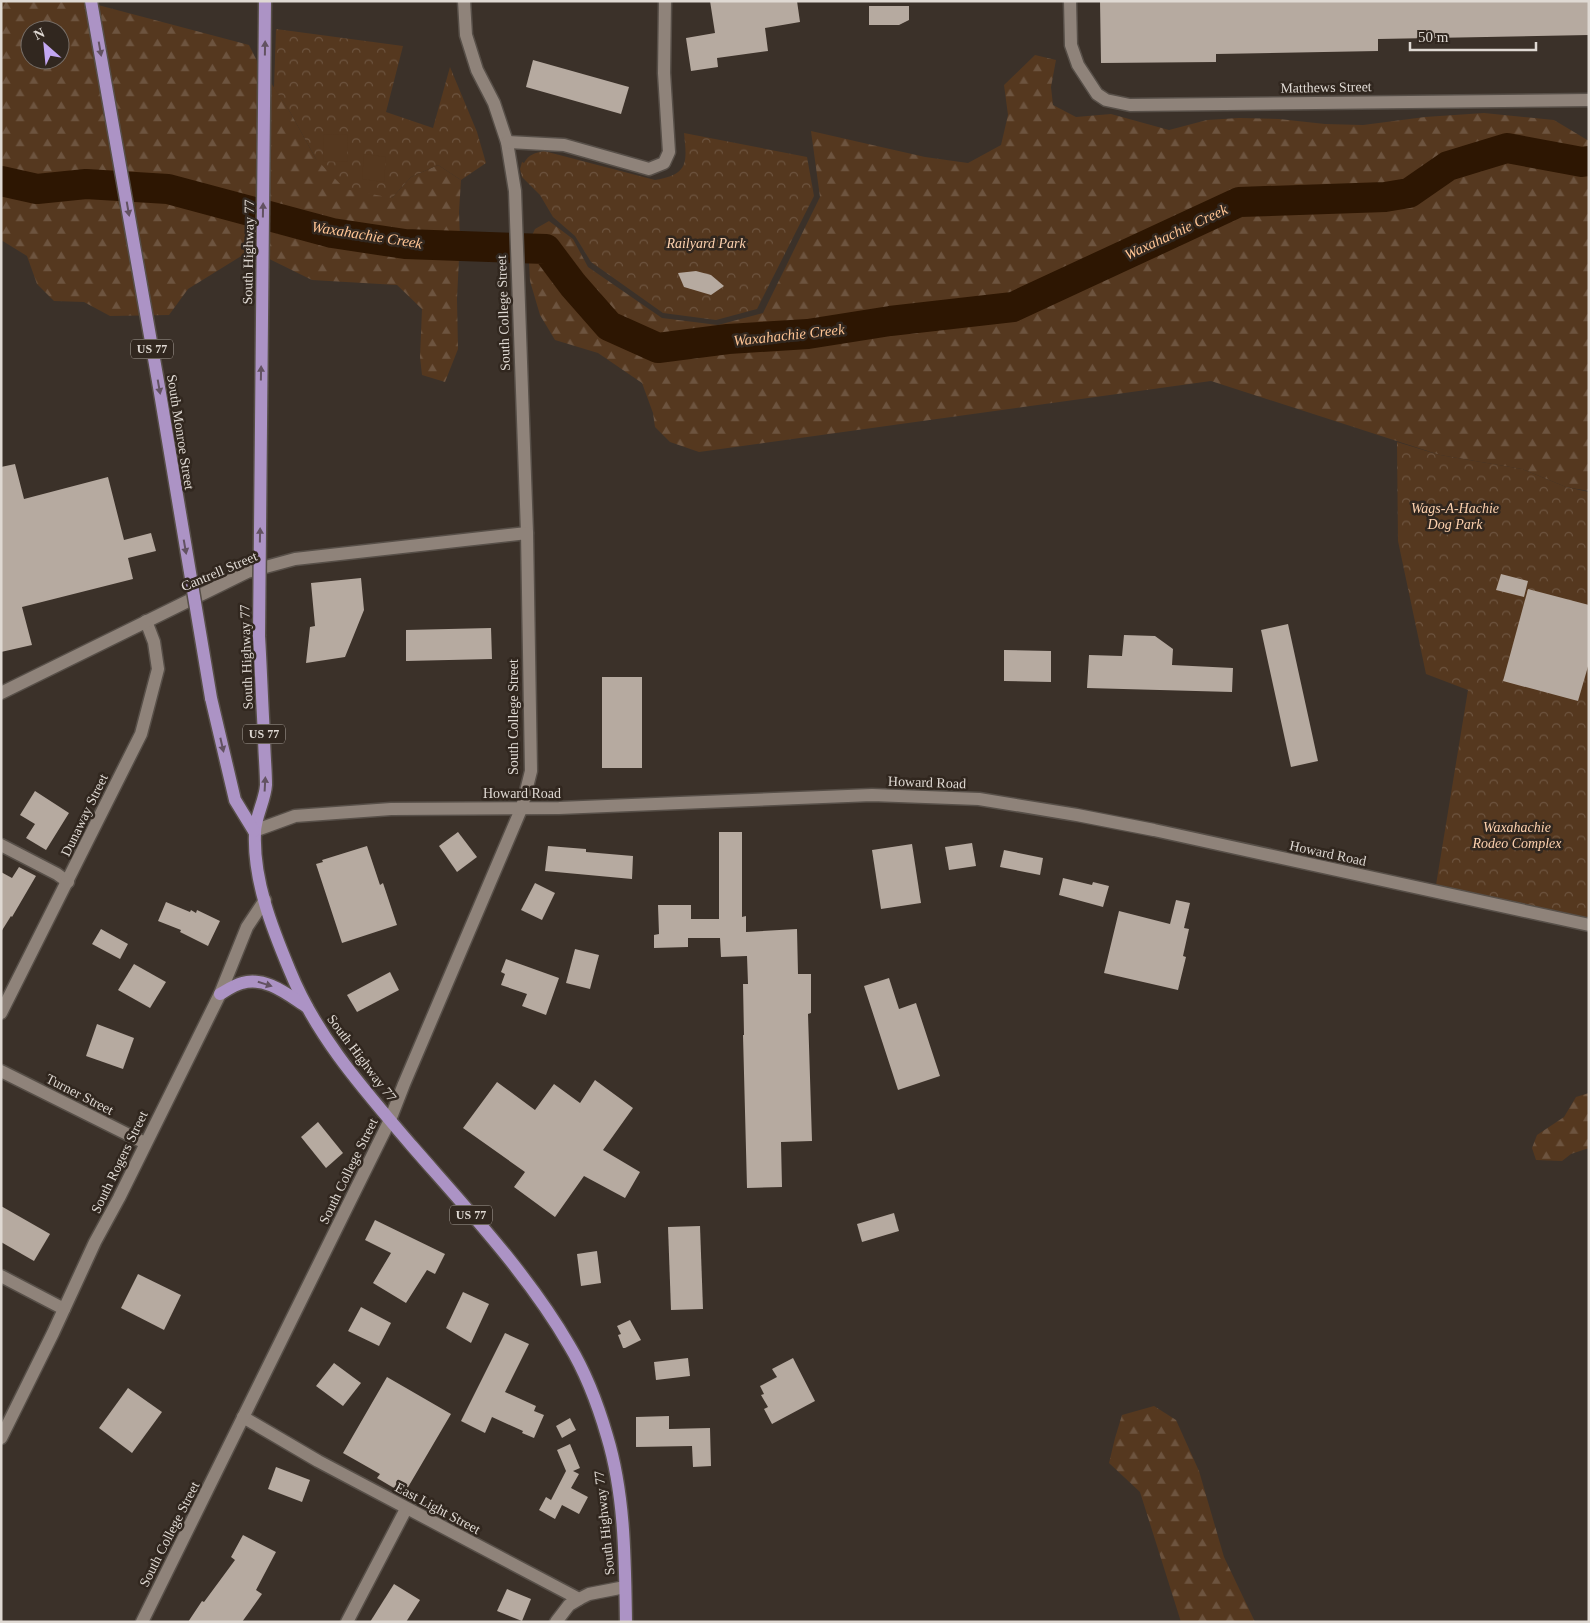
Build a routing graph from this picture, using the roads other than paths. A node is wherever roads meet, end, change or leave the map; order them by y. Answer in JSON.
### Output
{"nodes":[{"id":1,"x":91,"y":1,"type":"edge"},
{"id":2,"x":265,"y":1,"type":"edge"},
{"id":3,"x":464,"y":1,"type":"edge"},
{"id":4,"x":665,"y":1,"type":"edge"},
{"id":5,"x":1070,"y":1,"type":"edge"},
{"id":6,"x":1589,"y":100,"type":"edge"},
{"id":7,"x":507,"y":142,"type":"junction"},
{"id":8,"x":527,"y":534,"type":"junction"},
{"id":9,"x":146,"y":621,"type":"junction"},
{"id":10,"x":1,"y":693,"type":"edge"},
{"id":11,"x":522,"y":808,"type":"junction"},
{"id":12,"x":254,"y":831,"type":"junction"},
{"id":13,"x":1,"y":845,"type":"edge"},
{"id":14,"x":68,"y":882,"type":"junction"},
{"id":15,"x":265,"y":900,"type":"junction"},
{"id":16,"x":1589,"y":925,"type":"edge"},
{"id":17,"x":220,"y":994,"type":"junction"},
{"id":18,"x":307,"y":1006,"type":"junction"},
{"id":19,"x":1,"y":1014,"type":"edge"},
{"id":20,"x":1,"y":1071,"type":"edge"},
{"id":21,"x":390,"y":1120,"type":"junction"},
{"id":22,"x":145,"y":1143,"type":"junction"},
{"id":23,"x":1,"y":1276,"type":"edge"},
{"id":24,"x":64,"y":1309,"type":"junction"},
{"id":25,"x":243,"y":1417,"type":"junction"},
{"id":26,"x":1,"y":1438,"type":"edge"},
{"id":27,"x":406,"y":1509,"type":"junction"},
{"id":28,"x":625,"y":1587,"type":"junction"},
{"id":29,"x":579,"y":1599,"type":"junction"},
{"id":30,"x":142,"y":1622,"type":"edge"},
{"id":31,"x":347,"y":1622,"type":"edge"},
{"id":32,"x":556,"y":1622,"type":"edge"},
{"id":33,"x":626,"y":1622,"type":"edge"}],
"edges":[{"from":1,"to":12,"type":"main road","name":"South Monroe Street","number":"US 77","one_way":true,"bridge":true},
{"from":12,"to":2,"type":"main road","name":"South Highway 77","number":"US 77","one_way":true,"bridge":true},
{"from":3,"to":7,"type":"street"},
{"from":4,"to":7,"type":"street"},
{"from":5,"to":6,"type":"street","name":"Matthews Street"},
{"from":7,"to":8,"type":"street","name":"South College Street"},
{"from":8,"to":9,"type":"street","name":"Cantrell Street"},
{"from":8,"to":11,"type":"street","name":"South College Street"},
{"from":9,"to":10,"type":"street","name":"Cantrell Street"},
{"from":9,"to":14,"type":"street","name":"Dunaway Street"},
{"from":11,"to":12,"type":"street","name":"Howard Road"},
{"from":11,"to":16,"type":"street","name":"Howard Road"},
{"from":11,"to":21,"type":"street","name":"South College Street"},
{"from":12,"to":15,"type":"main road","name":"South Highway 77","number":"US 77"},
{"from":13,"to":14,"type":"street"},
{"from":14,"to":19,"type":"street","name":"Dunaway Street"},
{"from":15,"to":17,"type":"street","name":"South Rogers Street"},
{"from":15,"to":18,"type":"main road","name":"South Highway 77","number":"US 77"},
{"from":17,"to":18,"type":"main road","one_way":true},
{"from":17,"to":22,"type":"street","name":"South Rogers Street"},
{"from":18,"to":21,"type":"main road","name":"South Highway 77","number":"US 77"},
{"from":20,"to":22,"type":"street","name":"Turner Street"},
{"from":21,"to":25,"type":"street","name":"South College Street"},
{"from":21,"to":28,"type":"main road","name":"South Highway 77","number":"US 77"},
{"from":22,"to":24,"type":"street","name":"South Rogers Street"},
{"from":23,"to":24,"type":"street"},
{"from":24,"to":26,"type":"street","name":"South Rogers Street"},
{"from":25,"to":27,"type":"street","name":"East Light Street"},
{"from":25,"to":30,"type":"street","name":"South College Street"},
{"from":27,"to":29,"type":"street","name":"East Light Street"},
{"from":27,"to":31,"type":"street"},
{"from":28,"to":29,"type":"street"},
{"from":28,"to":33,"type":"main road","name":"South Highway 77","number":"US 77"},
{"from":29,"to":32,"type":"street"}]}
